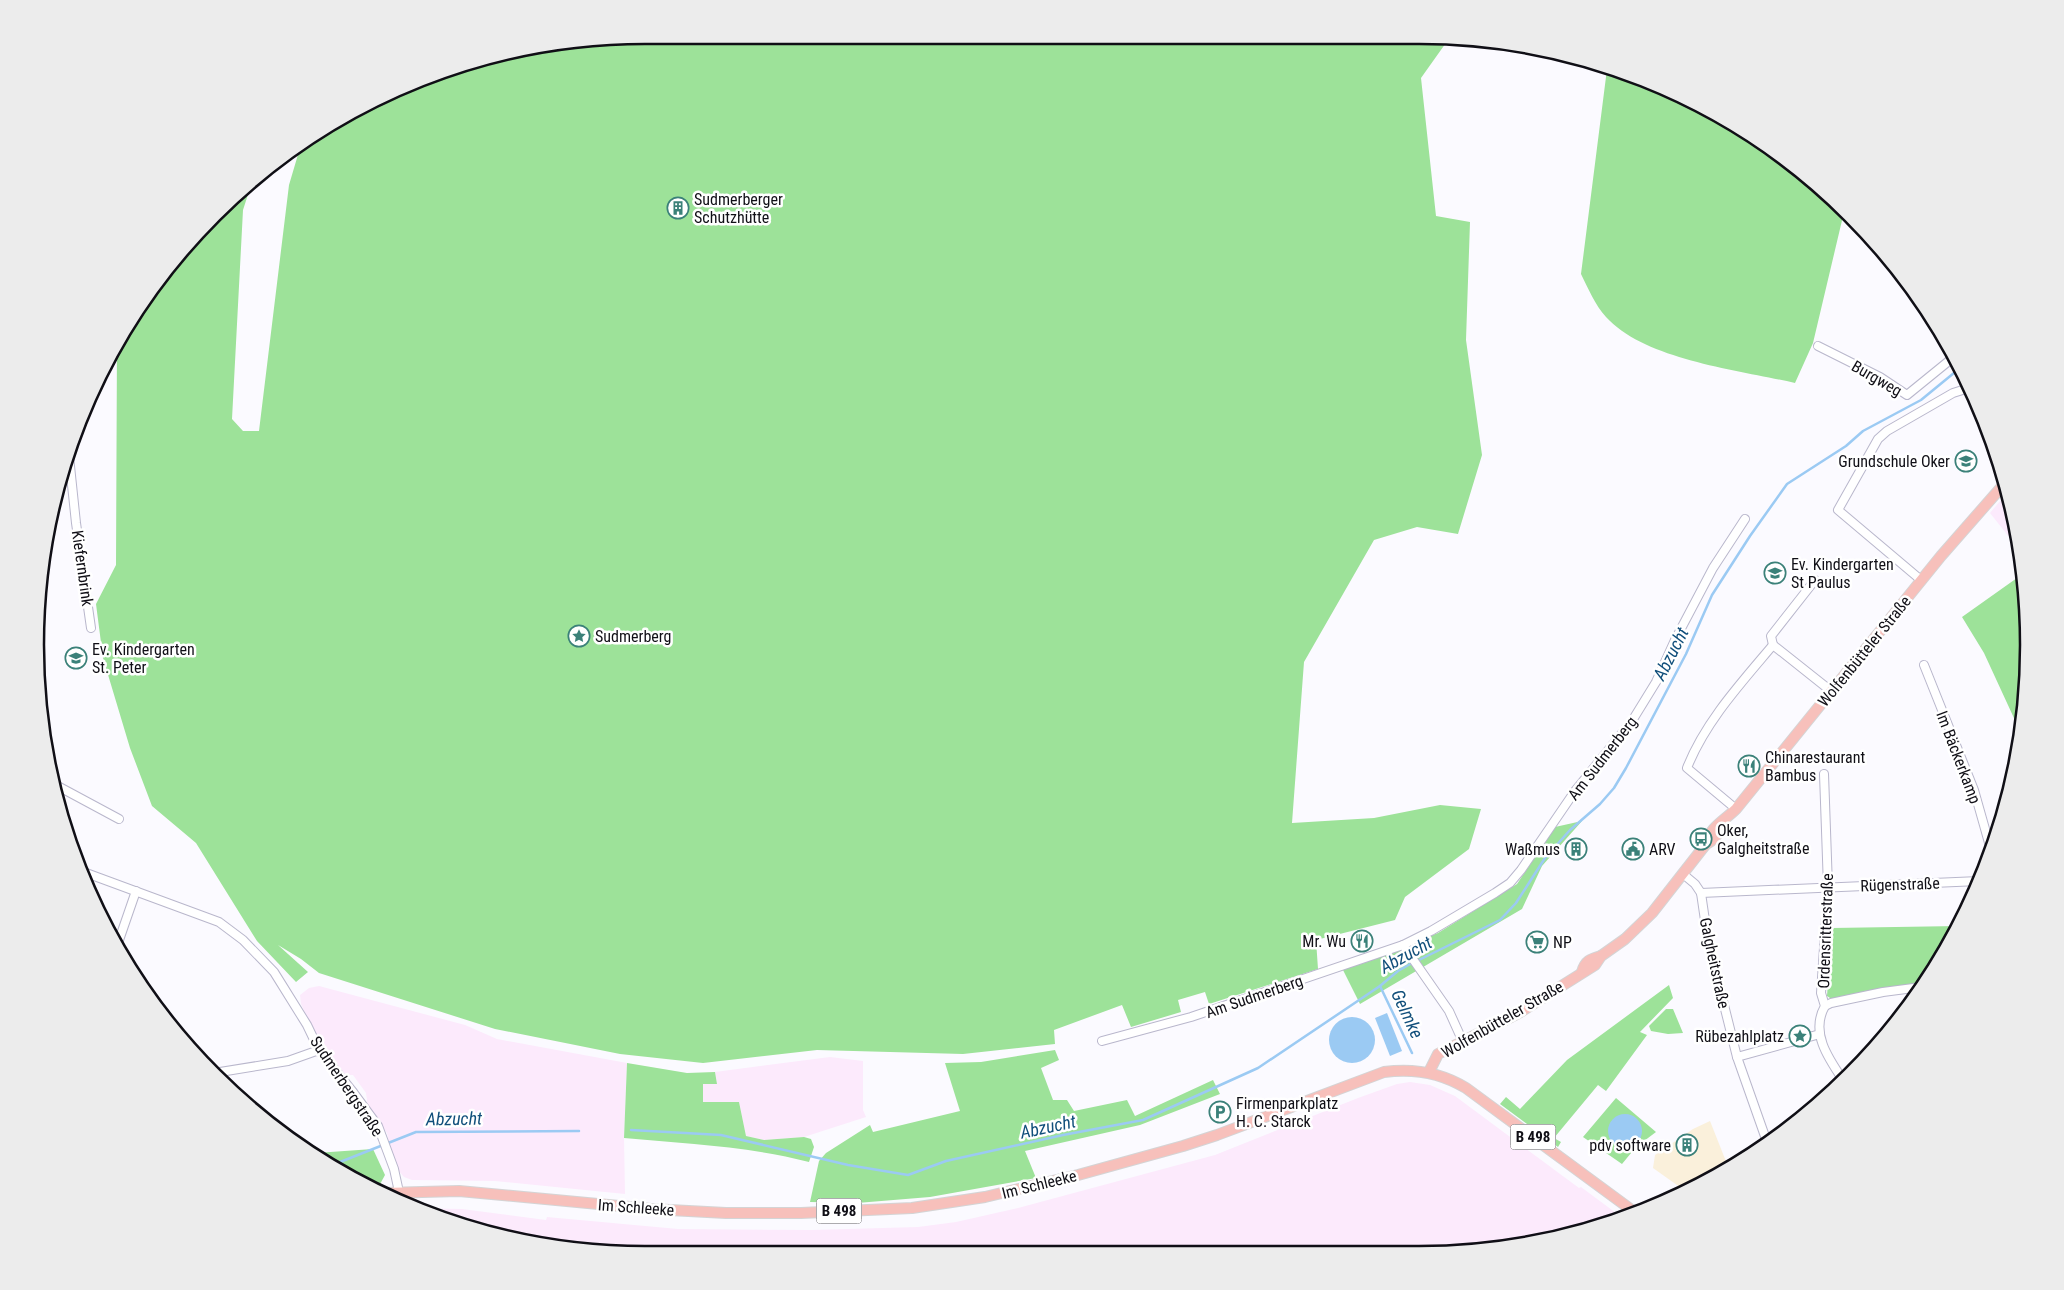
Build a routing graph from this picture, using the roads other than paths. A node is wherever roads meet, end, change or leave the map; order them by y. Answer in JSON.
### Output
{"nodes":[{"id":1,"x":1818,"y":346,"type":"dead end"},
{"id":2,"x":1949,"y":361,"type":"edge"},
{"id":3,"x":1963,"y":390,"type":"edge"},
{"id":4,"x":70,"y":469,"type":"edge"},
{"id":5,"x":2000,"y":489,"type":"edge"},
{"id":6,"x":1746,"y":519,"type":"dead end"},
{"id":7,"x":1815,"y":580,"type":"dead end"},
{"id":8,"x":1922,"y":580,"type":"junction"},
{"id":9,"x":91,"y":628,"type":"dead end"},
{"id":10,"x":1772,"y":645,"type":"junction"},
{"id":11,"x":1924,"y":665,"type":"dead end"},
{"id":12,"x":1831,"y":691,"type":"junction"},
{"id":13,"x":1824,"y":774,"type":"dead end"},
{"id":14,"x":61,"y":788,"type":"edge"},
{"id":15,"x":1736,"y":809,"type":"junction"},
{"id":16,"x":119,"y":819,"type":"dead end"},
{"id":17,"x":1988,"y":839,"type":"edge"},
{"id":18,"x":90,"y":874,"type":"edge"},
{"id":19,"x":1683,"y":874,"type":"junction"},
{"id":20,"x":1971,"y":881,"type":"edge"},
{"id":21,"x":1828,"y":887,"type":"junction"},
{"id":22,"x":136,"y":891,"type":"junction"},
{"id":23,"x":1701,"y":892,"type":"junction"},
{"id":24,"x":120,"y":938,"type":"edge"},
{"id":25,"x":1403,"y":945,"type":"junction"},
{"id":26,"x":1912,"y":988,"type":"edge"},
{"id":27,"x":1825,"y":1006,"type":"junction"},
{"id":28,"x":1820,"y":1034,"type":"junction"},
{"id":29,"x":1102,"y":1040,"type":"dead end"},
{"id":30,"x":1463,"y":1042,"type":"junction"},
{"id":31,"x":319,"y":1050,"type":"junction"},
{"id":32,"x":1737,"y":1057,"type":"junction"},
{"id":33,"x":222,"y":1072,"type":"edge"},
{"id":34,"x":1429,"y":1072,"type":"junction"},
{"id":35,"x":1839,"y":1074,"type":"edge"},
{"id":36,"x":1765,"y":1136,"type":"edge"},
{"id":37,"x":399,"y":1192,"type":"joint"},
{"id":38,"x":1629,"y":1207,"type":"edge"}],
"edges":[{"from":1,"to":2,"type":"street","name":"Burgweg"},
{"from":3,"to":8,"type":"street"},
{"from":4,"to":9,"type":"street","name":"Kiefernbrink"},
{"from":5,"to":8,"type":"main road","name":"Wolfenbütteler Straße"},
{"from":6,"to":25,"type":"street","name":"Am Sudmerberg"},
{"from":7,"to":10,"type":"street"},
{"from":8,"to":12,"type":"main road","name":"Wolfenbütteler Straße"},
{"from":10,"to":12,"type":"street"},
{"from":10,"to":15,"type":"street"},
{"from":11,"to":17,"type":"street","name":"Im Bäckerkamp"},
{"from":12,"to":15,"type":"main road","name":"Wolfenbütteler Straße"},
{"from":13,"to":21,"type":"street","name":"Ordensritterstraße"},
{"from":14,"to":16,"type":"street"},
{"from":15,"to":19,"type":"main road","name":"Wolfenbütteler Straße"},
{"from":18,"to":22,"type":"street","name":"Sudmerbergstraße"},
{"from":19,"to":23,"type":"street"},
{"from":19,"to":30,"type":"main road","name":"Wolfenbütteler Straße"},
{"from":20,"to":21,"type":"street","name":"Rügenstraße"},
{"from":21,"to":23,"type":"street","name":"Rügenstraße"},
{"from":21,"to":27,"type":"street","name":"Ordensritterstraße"},
{"from":22,"to":24,"type":"street"},
{"from":22,"to":31,"type":"street","name":"Sudmerbergstraße"},
{"from":23,"to":32,"type":"street","name":"Galgheitstraße"},
{"from":25,"to":29,"type":"street","name":"Am Sudmerberg"},
{"from":25,"to":30,"type":"street"},
{"from":26,"to":27,"type":"street"},
{"from":27,"to":28,"type":"street","name":"Ordensritterstraße"},
{"from":28,"to":32,"type":"street"},
{"from":28,"to":35,"type":"street","name":"Ordensritterstraße"},
{"from":30,"to":34,"type":"main road","name":"Wolfenbütteler Straße"},
{"from":31,"to":33,"type":"street"},
{"from":31,"to":37,"type":"street","name":"Sudmerbergstraße"},
{"from":32,"to":36,"type":"street","name":"Galgheitstraße"},
{"from":34,"to":37,"type":"main road","name":"Im Schleeke","number":"B 498"},
{"from":34,"to":38,"type":"main road","name":"Im Schleeke","number":"B 498"}]}
